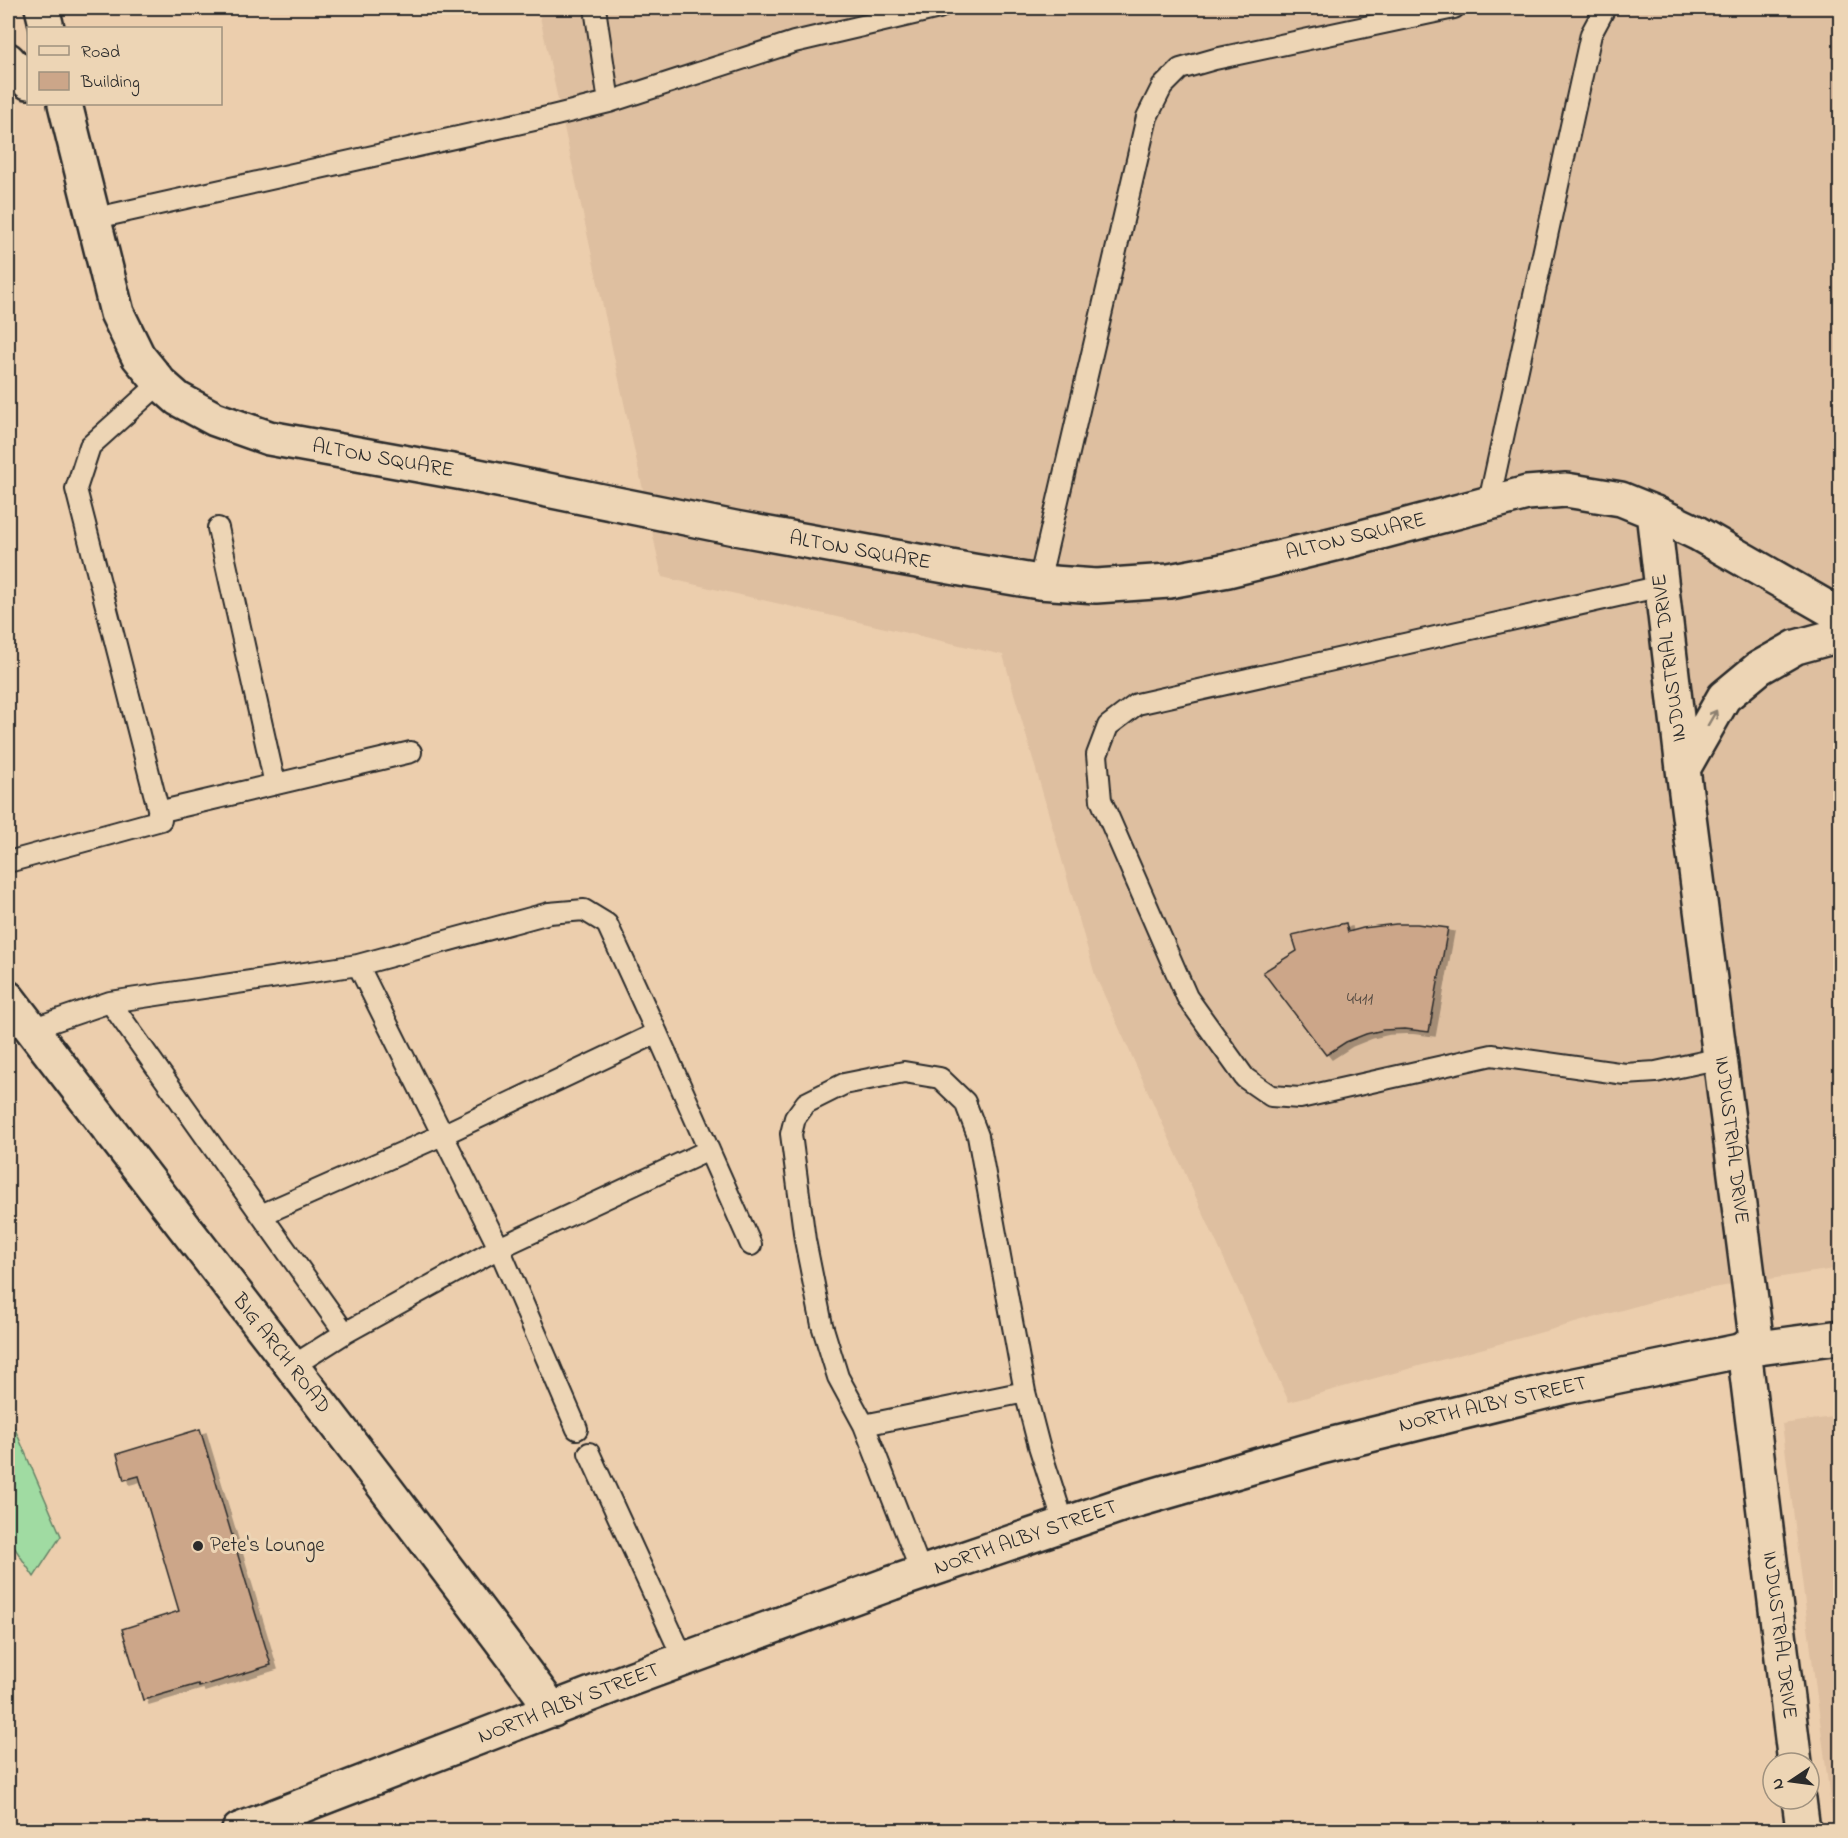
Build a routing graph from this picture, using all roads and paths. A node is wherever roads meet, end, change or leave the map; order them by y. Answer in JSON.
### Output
{"nodes":[{"id":1,"x":42,"y":8,"type":"edge"},
{"id":2,"x":595,"y":8,"type":"edge"},
{"id":3,"x":939,"y":8,"type":"edge"},
{"id":4,"x":1454,"y":8,"type":"edge"},
{"id":5,"x":1605,"y":8,"type":"edge"},
{"id":6,"x":47,"y":27,"type":"edge"},
{"id":7,"x":8,"y":60,"type":"edge"},
{"id":8,"x":27,"y":81,"type":"edge"},
{"id":9,"x":609,"y":102,"type":"junction"},
{"id":10,"x":61,"y":110,"type":"edge"},
{"id":11,"x":92,"y":219,"type":"junction"},
{"id":12,"x":160,"y":383,"type":"junction"},
{"id":13,"x":1489,"y":502,"type":"junction"},
{"id":14,"x":1653,"y":512,"type":"junction"},
{"id":15,"x":218,"y":528,"type":"dead end"},
{"id":16,"x":1039,"y":582,"type":"junction"},
{"id":17,"x":1662,"y":586,"type":"junction"},
{"id":18,"x":1840,"y":615,"type":"edge"},
{"id":19,"x":1840,"y":635,"type":"edge"},
{"id":20,"x":411,"y":752,"type":"dead end"},
{"id":21,"x":1683,"y":769,"type":"junction"},
{"id":22,"x":275,"y":784,"type":"junction"},
{"id":23,"x":158,"y":812,"type":"junction"},
{"id":24,"x":8,"y":862,"type":"edge"},
{"id":25,"x":358,"y":965,"type":"junction"},
{"id":26,"x":8,"y":998,"type":"edge"},
{"id":27,"x":110,"y":1002,"type":"junction"},
{"id":28,"x":31,"y":1029,"type":"junction"},
{"id":29,"x":657,"y":1032,"type":"junction"},
{"id":30,"x":1721,"y":1058,"type":"junction"},
{"id":31,"x":442,"y":1135,"type":"junction"},
{"id":32,"x":709,"y":1150,"type":"junction"},
{"id":33,"x":261,"y":1215,"type":"junction"},
{"id":34,"x":751,"y":1245,"type":"dead end"},
{"id":35,"x":499,"y":1248,"type":"junction"},
{"id":36,"x":345,"y":1333,"type":"junction"},
{"id":37,"x":1840,"y":1337,"type":"edge"},
{"id":38,"x":1744,"y":1350,"type":"junction"},
{"id":39,"x":291,"y":1367,"type":"junction"},
{"id":40,"x":1026,"y":1392,"type":"junction"},
{"id":41,"x":864,"y":1425,"type":"junction"},
{"id":42,"x":577,"y":1429,"type":"dead end"},
{"id":43,"x":589,"y":1453,"type":"dead end"},
{"id":44,"x":1064,"y":1524,"type":"junction"},
{"id":45,"x":922,"y":1574,"type":"junction"},
{"id":46,"x":684,"y":1660,"type":"junction"},
{"id":47,"x":553,"y":1710,"type":"junction"},
{"id":48,"x":1794,"y":1751,"type":"edge"},
{"id":49,"x":1801,"y":1811,"type":"edge"},
{"id":50,"x":239,"y":1830,"type":"edge"},
{"id":51,"x":1803,"y":1830,"type":"edge"}],
"edges":[{"from":1,"to":6,"type":"street"},
{"from":2,"to":9,"type":"lane"},
{"from":3,"to":9,"type":"lane"},
{"from":4,"to":16,"type":"lane"},
{"from":5,"to":13,"type":"lane"},
{"from":7,"to":8,"type":"street"},
{"from":9,"to":11,"type":"lane"},
{"from":10,"to":11,"type":"street","name":"ALTON SQUARE"},
{"from":11,"to":12,"type":"street","name":"ALTON SQUARE"},
{"from":12,"to":16,"type":"street","name":"ALTON SQUARE"},
{"from":12,"to":23,"type":"lane"},
{"from":13,"to":14,"type":"street","name":"ALTON SQUARE"},
{"from":13,"to":16,"type":"street","name":"ALTON SQUARE"},
{"from":14,"to":17,"type":"street","name":"INDUSTRIAL DRIVE"},
{"from":14,"to":18,"type":"street","name":"ALTON SQUARE"},
{"from":15,"to":22,"type":"lane"},
{"from":17,"to":21,"type":"street","name":"INDUSTRIAL DRIVE"},
{"from":17,"to":30,"type":"lane"},
{"from":21,"to":19,"type":"street","one_way":true},
{"from":20,"to":22,"type":"lane"},
{"from":21,"to":30,"type":"street","name":"INDUSTRIAL DRIVE"},
{"from":22,"to":23,"type":"lane"},
{"from":23,"to":24,"type":"lane"},
{"from":25,"to":27,"type":"lane"},
{"from":25,"to":29,"type":"lane"},
{"from":25,"to":31,"type":"lane"},
{"from":26,"to":28,"type":"street","name":"BIG ARCH ROAD"},
{"from":27,"to":28,"type":"lane"},
{"from":27,"to":33,"type":"lane"},
{"from":28,"to":39,"type":"street","name":"BIG ARCH ROAD"},
{"from":29,"to":31,"type":"lane"},
{"from":29,"to":32,"type":"lane"},
{"from":30,"to":38,"type":"street","name":"INDUSTRIAL DRIVE"},
{"from":31,"to":33,"type":"lane"},
{"from":31,"to":35,"type":"lane"},
{"from":32,"to":34,"type":"lane"},
{"from":32,"to":35,"type":"lane"},
{"from":33,"to":36,"type":"lane"},
{"from":35,"to":36,"type":"lane"},
{"from":35,"to":42,"type":"lane"},
{"from":36,"to":39,"type":"lane"},
{"from":37,"to":38,"type":"street","name":"NORTH ALBY STREET"},
{"from":38,"to":44,"type":"street","name":"NORTH ALBY STREET"},
{"from":38,"to":48,"type":"street","name":"INDUSTRIAL DRIVE"},
{"from":39,"to":47,"type":"street","name":"BIG ARCH ROAD"},
{"from":40,"to":41,"type":"lane"},
{"from":40,"to":41,"type":"lane"},
{"from":40,"to":44,"type":"lane"},
{"from":41,"to":45,"type":"lane"},
{"from":43,"to":46,"type":"lane"},
{"from":44,"to":45,"type":"street","name":"NORTH ALBY STREET"},
{"from":45,"to":46,"type":"street","name":"NORTH ALBY STREET"},
{"from":46,"to":47,"type":"street","name":"NORTH ALBY STREET"},
{"from":47,"to":50,"type":"street","name":"NORTH ALBY STREET"},
{"from":49,"to":51,"type":"street"}]}
